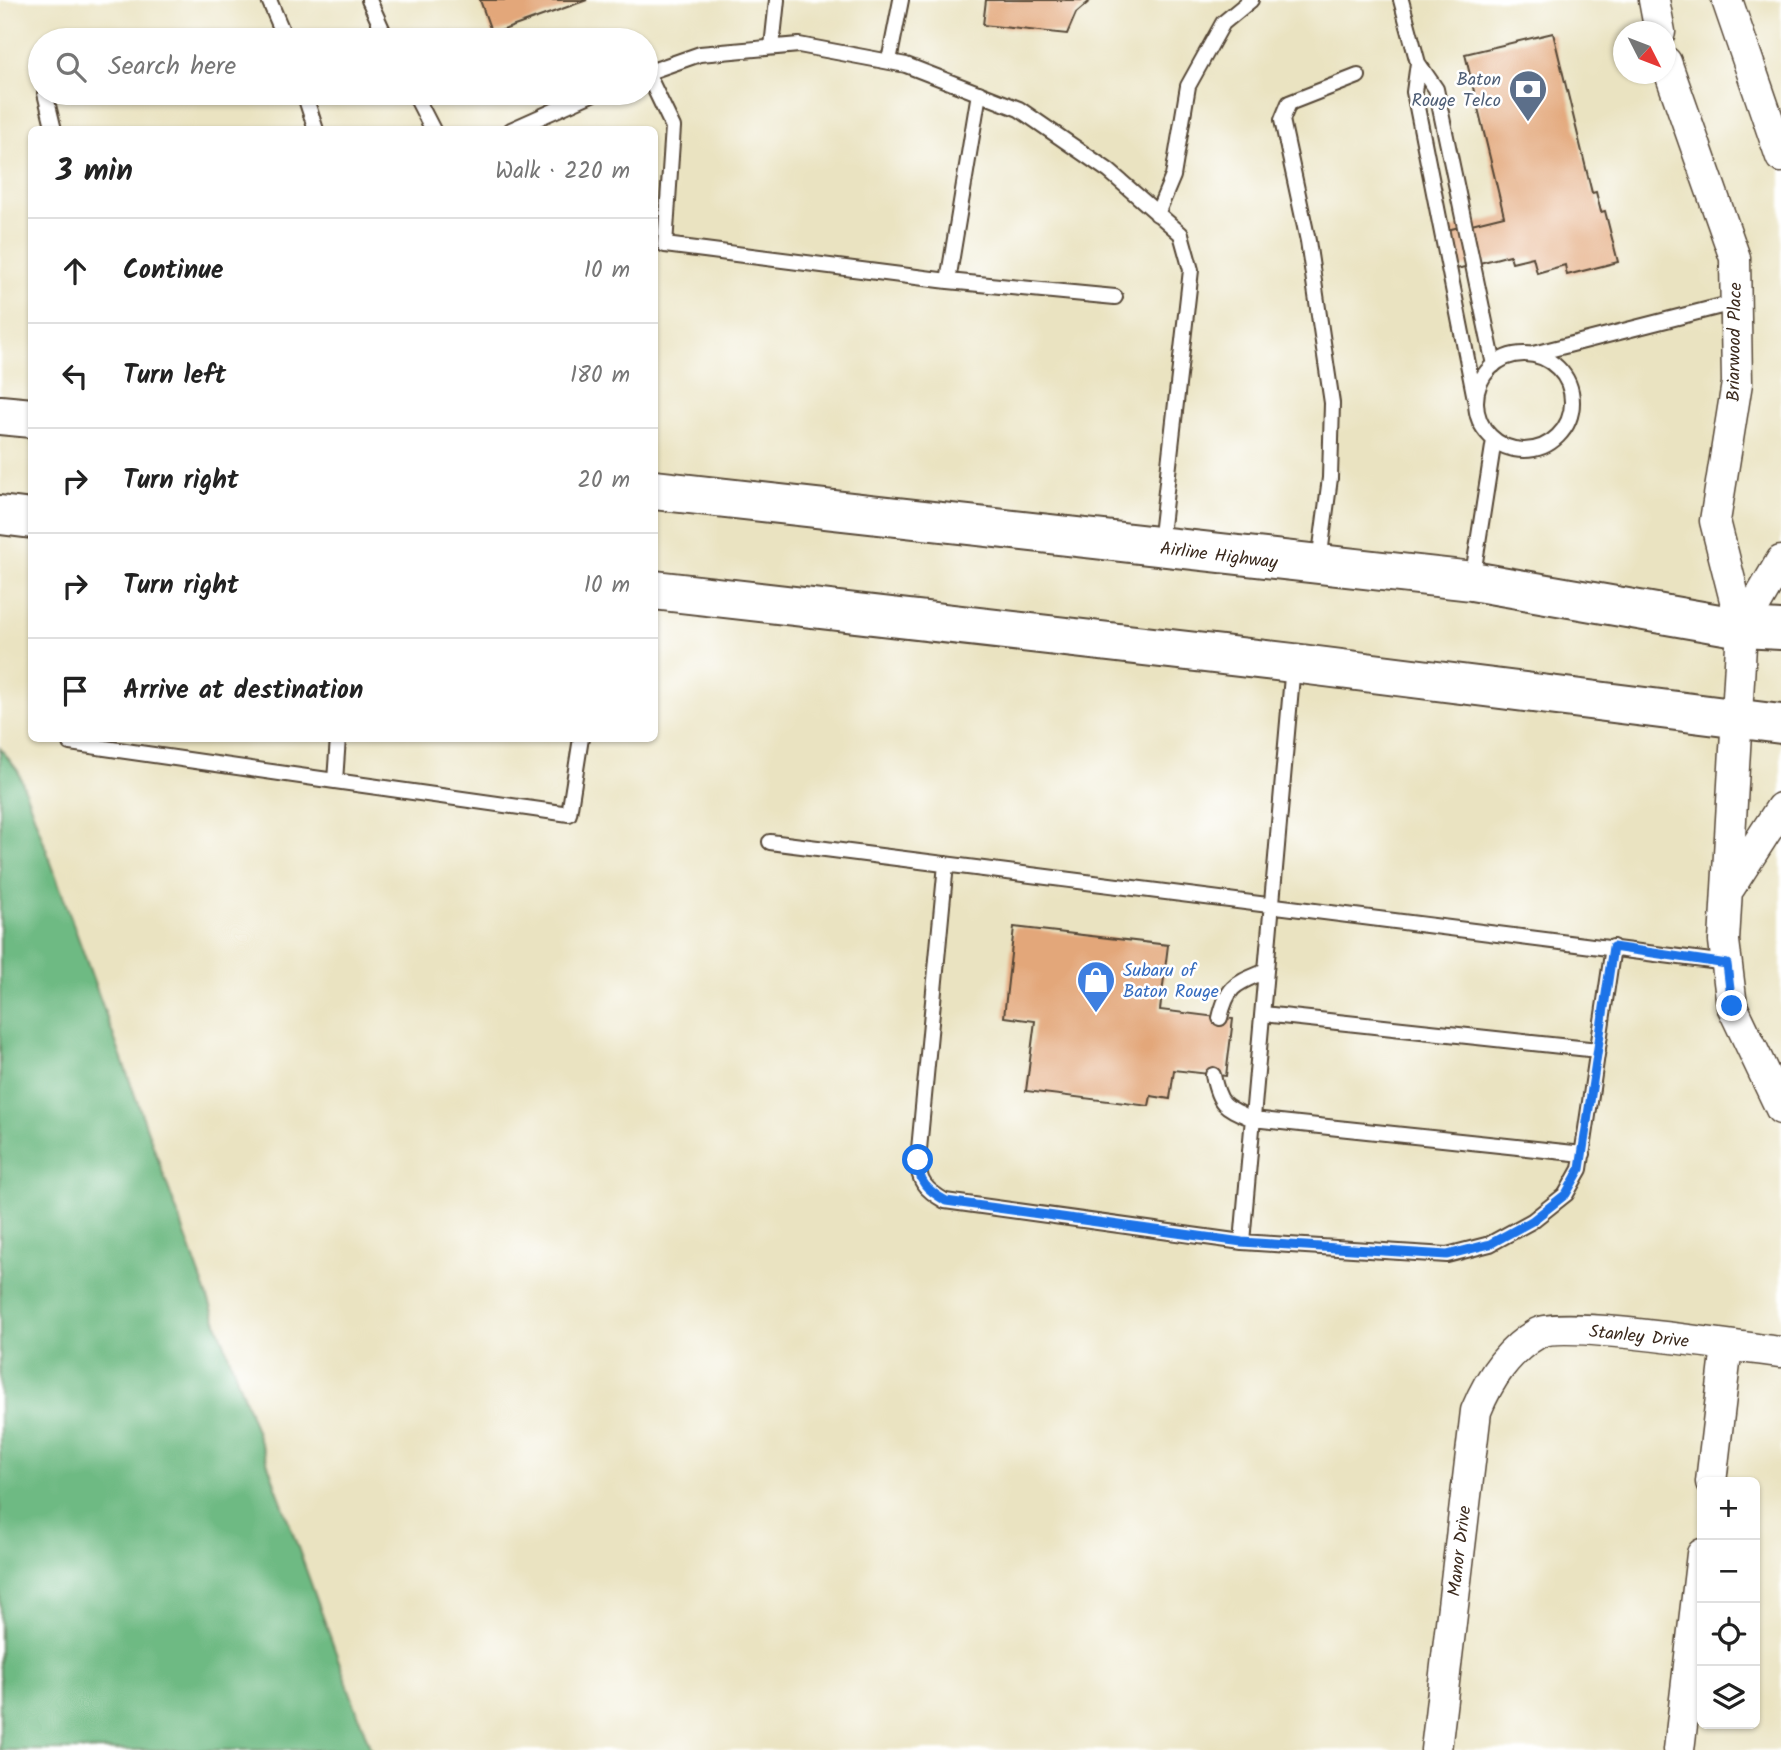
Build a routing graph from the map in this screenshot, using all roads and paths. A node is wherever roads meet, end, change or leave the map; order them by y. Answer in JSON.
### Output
{"nodes":[{"id":1,"x":269,"y":0,"type":"edge"},
{"id":2,"x":369,"y":0,"type":"edge"},
{"id":3,"x":777,"y":0,"type":"edge"},
{"id":4,"x":901,"y":0,"type":"edge"},
{"id":5,"x":1251,"y":0,"type":"edge"},
{"id":6,"x":1401,"y":0,"type":"edge"},
{"id":7,"x":1654,"y":0,"type":"edge"},
{"id":8,"x":1727,"y":0,"type":"edge"},
{"id":9,"x":1658,"y":21,"type":"edge"},
{"id":10,"x":281,"y":28,"type":"edge"},
{"id":11,"x":382,"y":28,"type":"edge"},
{"id":12,"x":772,"y":47,"type":"junction"},
{"id":13,"x":889,"y":61,"type":"junction"},
{"id":14,"x":1418,"y":64,"type":"junction"},
{"id":15,"x":658,"y":69,"type":"edge"},
{"id":16,"x":1358,"y":76,"type":"dead end"},
{"id":17,"x":1673,"y":84,"type":"edge"},
{"id":18,"x":979,"y":93,"type":"junction"},
{"id":19,"x":658,"y":97,"type":"edge"},
{"id":20,"x":48,"y":105,"type":"edge"},
{"id":21,"x":308,"y":105,"type":"edge"},
{"id":22,"x":420,"y":105,"type":"edge"},
{"id":23,"x":567,"y":105,"type":"edge"},
{"id":24,"x":53,"y":126,"type":"edge"},
{"id":25,"x":315,"y":126,"type":"edge"},
{"id":26,"x":431,"y":126,"type":"edge"},
{"id":27,"x":520,"y":126,"type":"edge"},
{"id":28,"x":1781,"y":157,"type":"edge"},
{"id":29,"x":1157,"y":214,"type":"junction"},
{"id":30,"x":948,"y":281,"type":"junction"},
{"id":31,"x":1115,"y":297,"type":"dead end"},
{"id":32,"x":1738,"y":302,"type":"junction"},
{"id":33,"x":1533,"y":354,"type":"junction"},
{"id":34,"x":1494,"y":365,"type":"junction"},
{"id":35,"x":1476,"y":404,"type":"junction"},
{"id":36,"x":0,"y":415,"type":"edge"},
{"id":37,"x":28,"y":418,"type":"edge"},
{"id":38,"x":1494,"y":440,"type":"junction"},
{"id":39,"x":658,"y":490,"type":"edge"},
{"id":40,"x":0,"y":515,"type":"edge"},
{"id":41,"x":28,"y":518,"type":"edge"},
{"id":42,"x":1160,"y":548,"type":"junction"},
{"id":43,"x":1781,"y":561,"type":"edge"},
{"id":44,"x":1318,"y":566,"type":"junction"},
{"id":45,"x":1472,"y":581,"type":"junction"},
{"id":46,"x":658,"y":590,"type":"edge"},
{"id":47,"x":1742,"y":628,"type":"junction"},
{"id":48,"x":1781,"y":630,"type":"edge"},
{"id":49,"x":1293,"y":663,"type":"junction"},
{"id":50,"x":1739,"y":720,"type":"junction"},
{"id":51,"x":1781,"y":724,"type":"edge"},
{"id":52,"x":71,"y":742,"type":"edge"},
{"id":53,"x":338,"y":742,"type":"edge"},
{"id":54,"x":580,"y":742,"type":"edge"},
{"id":55,"x":335,"y":781,"type":"junction"},
{"id":56,"x":1781,"y":808,"type":"edge"},
{"id":57,"x":770,"y":842,"type":"dead end"},
{"id":58,"x":946,"y":864,"type":"junction"},
{"id":59,"x":1728,"y":890,"type":"junction"},
{"id":60,"x":1273,"y":904,"type":"junction"},
{"id":61,"x":1613,"y":947,"type":"junction"},
{"id":62,"x":1727,"y":964,"type":"junction"},
{"id":63,"x":1266,"y":971,"type":"junction"},
{"id":64,"x":1263,"y":1014,"type":"junction"},
{"id":65,"x":1220,"y":1018,"type":"dead end"},
{"id":66,"x":1598,"y":1050,"type":"junction"},
{"id":67,"x":1213,"y":1075,"type":"dead end"},
{"id":68,"x":1781,"y":1109,"type":"edge"},
{"id":69,"x":1253,"y":1119,"type":"junction"},
{"id":70,"x":1583,"y":1154,"type":"junction"},
{"id":71,"x":1242,"y":1242,"type":"junction"},
{"id":72,"x":1727,"y":1346,"type":"junction"},
{"id":73,"x":1781,"y":1352,"type":"edge"},
{"id":74,"x":1506,"y":1359,"type":"joint"},
{"id":75,"x":1712,"y":1477,"type":"edge"},
{"id":76,"x":1697,"y":1597,"type":"edge"},
{"id":77,"x":1436,"y":1750,"type":"edge"},
{"id":78,"x":1679,"y":1750,"type":"edge"}],
"edges":[{"from":1,"to":10,"type":"lane"},
{"from":2,"to":11,"type":"lane"},
{"from":3,"to":12,"type":"lane"},
{"from":4,"to":13,"type":"lane"},
{"from":5,"to":29,"type":"lane"},
{"from":6,"to":14,"type":"lane"},
{"from":7,"to":9,"type":"street"},
{"from":8,"to":28,"type":"street"},
{"from":12,"to":13,"type":"lane"},
{"from":12,"to":15,"type":"lane"},
{"from":13,"to":18,"type":"lane"},
{"from":14,"to":34,"type":"lane"},
{"from":14,"to":35,"type":"lane"},
{"from":16,"to":44,"type":"lane"},
{"from":17,"to":32,"type":"street","name":"Briarwood Place"},
{"from":18,"to":29,"type":"lane"},
{"from":18,"to":30,"type":"lane"},
{"from":19,"to":30,"type":"lane"},
{"from":20,"to":24,"type":"lane"},
{"from":21,"to":25,"type":"lane"},
{"from":22,"to":26,"type":"lane"},
{"from":23,"to":27,"type":"lane"},
{"from":29,"to":42,"type":"lane"},
{"from":30,"to":31,"type":"lane"},
{"from":32,"to":33,"type":"lane"},
{"from":32,"to":47,"type":"street","name":"Briarwood Place"},
{"from":33,"to":34,"type":"lane"},
{"from":33,"to":38,"type":"lane"},
{"from":34,"to":35,"type":"lane"},
{"from":35,"to":38,"type":"lane"},
{"from":36,"to":37,"type":"highway"},
{"from":38,"to":45,"type":"lane"},
{"from":39,"to":42,"type":"highway","name":"Airline Highway"},
{"from":40,"to":41,"type":"highway"},
{"from":42,"to":44,"type":"highway","name":"Airline Highway"},
{"from":43,"to":47,"type":"street","name":"Briarwood Place"},
{"from":44,"to":45,"type":"highway","name":"Airline Highway"},
{"from":45,"to":47,"type":"highway","name":"Airline Highway"},
{"from":46,"to":49,"type":"highway"},
{"from":47,"to":48,"type":"highway","name":"Airline Highway"},
{"from":47,"to":50,"type":"street","name":"Briarwood Place"},
{"from":49,"to":50,"type":"highway"},
{"from":49,"to":60,"type":"lane"},
{"from":50,"to":51,"type":"highway"},
{"from":50,"to":59,"type":"street","name":"Briarwood Place"},
{"from":52,"to":55,"type":"lane"},
{"from":53,"to":55,"type":"lane"},
{"from":54,"to":55,"type":"lane"},
{"from":56,"to":59,"type":"street"},
{"from":57,"to":58,"type":"lane"},
{"from":58,"to":60,"type":"lane"},
{"from":58,"to":71,"type":"lane"},
{"from":59,"to":62,"type":"street","name":"Briarwood Place"},
{"from":60,"to":61,"type":"lane"},
{"from":60,"to":63,"type":"lane"},
{"from":61,"to":62,"type":"lane"},
{"from":61,"to":66,"type":"lane"},
{"from":62,"to":68,"type":"street","name":"Briarwood Place"},
{"from":63,"to":64,"type":"lane"},
{"from":63,"to":65,"type":"lane"},
{"from":64,"to":66,"type":"lane"},
{"from":64,"to":69,"type":"lane"},
{"from":66,"to":70,"type":"lane"},
{"from":67,"to":69,"type":"lane"},
{"from":69,"to":70,"type":"lane"},
{"from":69,"to":71,"type":"lane"},
{"from":70,"to":71,"type":"lane"},
{"from":72,"to":73,"type":"street","name":"Stanley Drive"},
{"from":72,"to":74,"type":"street","name":"Stanley Drive"},
{"from":72,"to":75,"type":"street"},
{"from":74,"to":77,"type":"street","name":"Manor Drive"},
{"from":76,"to":78,"type":"street"}]}
